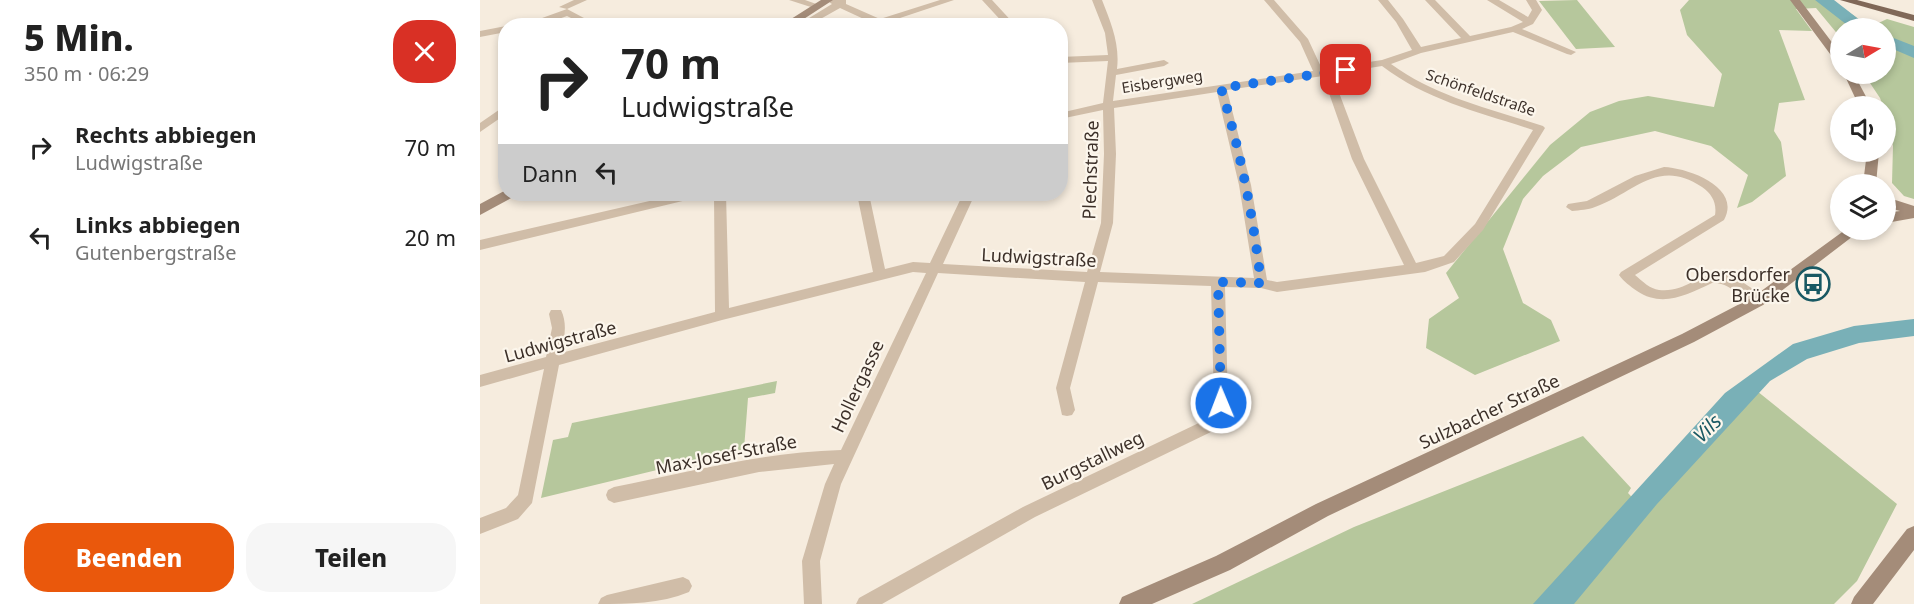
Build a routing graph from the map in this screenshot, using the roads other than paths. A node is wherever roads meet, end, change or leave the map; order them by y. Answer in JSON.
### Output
{"nodes":[{"id":1,"x":582,"y":0,"type":"edge"},
{"id":2,"x":794,"y":0,"type":"edge"},
{"id":3,"x":949,"y":0,"type":"edge"},
{"id":4,"x":987,"y":0,"type":"edge"},
{"id":5,"x":1097,"y":0,"type":"edge"},
{"id":6,"x":1269,"y":0,"type":"edge"},
{"id":7,"x":1383,"y":0,"type":"edge"},
{"id":8,"x":1430,"y":0,"type":"edge"},
{"id":9,"x":1492,"y":0,"type":"edge"},
{"id":10,"x":1531,"y":0,"type":"edge"},
{"id":11,"x":1795,"y":0,"type":"edge"},
{"id":12,"x":1845,"y":0,"type":"edge"},
{"id":13,"x":836,"y":1,"type":"edge"},
{"id":14,"x":817,"y":6,"type":"junction"},
{"id":15,"x":564,"y":7,"type":"edge"},
{"id":16,"x":550,"y":18,"type":"edge"},
{"id":17,"x":582,"y":18,"type":"edge"},
{"id":18,"x":798,"y":18,"type":"edge"},
{"id":19,"x":812,"y":18,"type":"edge"},
{"id":20,"x":874,"y":18,"type":"edge"},
{"id":21,"x":899,"y":18,"type":"edge"},
{"id":22,"x":1004,"y":18,"type":"edge"},
{"id":23,"x":1914,"y":18,"type":"edge"},
{"id":24,"x":1530,"y":22,"type":"junction"},
{"id":25,"x":1514,"y":29,"type":"junction"},
{"id":26,"x":498,"y":31,"type":"edge"},
{"id":27,"x":480,"y":34,"type":"edge"},
{"id":28,"x":1467,"y":39,"type":"junction"},
{"id":29,"x":1830,"y":45,"type":"edge"},
{"id":30,"x":1418,"y":51,"type":"junction"},
{"id":31,"x":1571,"y":52,"type":"dead end"},
{"id":32,"x":1113,"y":58,"type":"junction"},
{"id":33,"x":1068,"y":60,"type":"edge"},
{"id":34,"x":1164,"y":63,"type":"dead end"},
{"id":35,"x":1384,"y":63,"type":"junction"},
{"id":36,"x":1111,"y":73,"type":"junction"},
{"id":37,"x":1323,"y":74,"type":"junction"},
{"id":38,"x":1221,"y":88,"type":"junction"},
{"id":39,"x":1109,"y":105,"type":"junction"},
{"id":40,"x":498,"y":114,"type":"edge"},
{"id":41,"x":1068,"y":114,"type":"edge"},
{"id":42,"x":1539,"y":128,"type":"joint"},
{"id":43,"x":480,"y":129,"type":"edge"},
{"id":44,"x":498,"y":200,"type":"edge"},
{"id":45,"x":665,"y":201,"type":"edge"},
{"id":46,"x":720,"y":201,"type":"edge"},
{"id":47,"x":864,"y":201,"type":"edge"},
{"id":48,"x":966,"y":201,"type":"edge"},
{"id":49,"x":1572,"y":207,"type":"dead end"},
{"id":50,"x":480,"y":210,"type":"edge"},
{"id":51,"x":1896,"y":210,"type":"edge"},
{"id":52,"x":1914,"y":212,"type":"edge"},
{"id":53,"x":1840,"y":240,"type":"edge"},
{"id":54,"x":480,"y":245,"type":"edge"},
{"id":55,"x":1412,"y":269,"type":"junction"},
{"id":56,"x":934,"y":270,"type":"junction"},
{"id":57,"x":880,"y":274,"type":"junction"},
{"id":58,"x":1091,"y":277,"type":"junction"},
{"id":59,"x":1218,"y":282,"type":"junction"},
{"id":60,"x":1261,"y":283,"type":"junction"},
{"id":61,"x":1758,"y":301,"type":"junction"},
{"id":62,"x":556,"y":314,"type":"dead end"},
{"id":63,"x":722,"y":315,"type":"junction"},
{"id":64,"x":552,"y":362,"type":"junction"},
{"id":65,"x":480,"y":381,"type":"edge"},
{"id":66,"x":1067,"y":410,"type":"dead end"},
{"id":67,"x":845,"y":457,"type":"junction"},
{"id":68,"x":614,"y":495,"type":"dead end"},
{"id":69,"x":480,"y":526,"type":"edge"},
{"id":70,"x":1914,"y":535,"type":"edge"},
{"id":71,"x":683,"y":586,"type":"dead end"},
{"id":72,"x":607,"y":604,"type":"edge"},
{"id":73,"x":813,"y":604,"type":"edge"},
{"id":74,"x":865,"y":604,"type":"edge"},
{"id":75,"x":1129,"y":604,"type":"edge"},
{"id":76,"x":1861,"y":604,"type":"edge"}],
"edges":[{"from":1,"to":15,"type":"street"},
{"from":2,"to":14,"type":"street"},
{"from":3,"to":21,"type":"street"},
{"from":4,"to":22,"type":"street"},
{"from":5,"to":32,"type":"street","name":"Plechstraße"},
{"from":6,"to":37,"type":"street"},
{"from":7,"to":30,"type":"street"},
{"from":8,"to":28,"type":"street"},
{"from":9,"to":24,"type":"street"},
{"from":10,"to":24,"type":"street"},
{"from":11,"to":29,"type":"main road"},
{"from":12,"to":23,"type":"main road"},
{"from":13,"to":14,"type":"main road"},
{"from":13,"to":19,"type":"street"},
{"from":13,"to":20,"type":"street"},
{"from":14,"to":18,"type":"main road"},
{"from":15,"to":16,"type":"street"},
{"from":15,"to":17,"type":"street"},
{"from":24,"to":25,"type":"street","name":"Eisbergweg"},
{"from":25,"to":28,"type":"street","name":"Eisbergweg"},
{"from":25,"to":31,"type":"street"},
{"from":26,"to":27,"type":"street"},
{"from":28,"to":30,"type":"street","name":"Eisbergweg"},
{"from":30,"to":35,"type":"street","name":"Eisbergweg"},
{"from":32,"to":33,"type":"street"},
{"from":32,"to":36,"type":"street","name":"Plechstraße"},
{"from":34,"to":36,"type":"street"},
{"from":35,"to":37,"type":"street","name":"Eisbergweg"},
{"from":35,"to":42,"type":"street","name":"Schönfeldstraße"},
{"from":36,"to":39,"type":"street","name":"Plechstraße"},
{"from":37,"to":38,"type":"street","name":"Eisbergweg"},
{"from":37,"to":55,"type":"street"},
{"from":38,"to":39,"type":"street","name":"Eisbergweg"},
{"from":38,"to":60,"type":"street"},
{"from":39,"to":41,"type":"street","name":"Eisbergweg"},
{"from":39,"to":58,"type":"street","name":"Plechstraße"},
{"from":40,"to":43,"type":"street"},
{"from":42,"to":55,"type":"street","name":"Ludwigstraße"},
{"from":44,"to":50,"type":"main road"},
{"from":45,"to":54,"type":"street"},
{"from":46,"to":63,"type":"street"},
{"from":47,"to":57,"type":"street"},
{"from":48,"to":56,"type":"street","name":"Hollergasse"},
{"from":49,"to":61,"type":"street"},
{"from":51,"to":52,"type":"main road"},
{"from":53,"to":61,"type":"main road","name":"Sulzbacher Straße"},
{"from":55,"to":60,"type":"street","name":"Ludwigstraße"},
{"from":56,"to":57,"type":"street","name":"Ludwigstraße"},
{"from":56,"to":58,"type":"street","name":"Ludwigstraße"},
{"from":56,"to":67,"type":"street","name":"Hollergasse"},
{"from":57,"to":63,"type":"street","name":"Ludwigstraße"},
{"from":58,"to":59,"type":"street","name":"Ludwigstraße"},
{"from":58,"to":66,"type":"street","name":"Plechstraße"},
{"from":59,"to":60,"type":"street","name":"Ludwigstraße"},
{"from":59,"to":74,"type":"street","name":"Burgstallweg"},
{"from":61,"to":75,"type":"main road","name":"Sulzbacher Straße"},
{"from":62,"to":64,"type":"street"},
{"from":63,"to":64,"type":"street","name":"Ludwigstraße"},
{"from":64,"to":65,"type":"street","name":"Ludwigstraße"},
{"from":64,"to":69,"type":"street"},
{"from":67,"to":68,"type":"street","name":"Max-Josef-Straße"},
{"from":67,"to":73,"type":"street","name":"Hollergasse"},
{"from":70,"to":76,"type":"main road"},
{"from":71,"to":72,"type":"street"}]}
